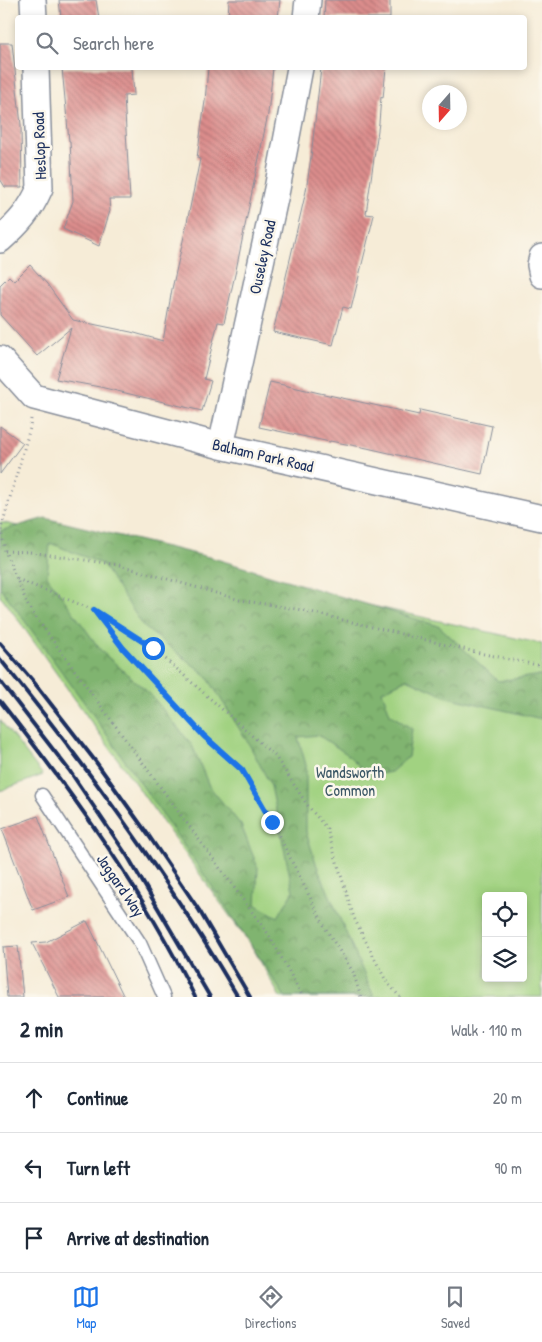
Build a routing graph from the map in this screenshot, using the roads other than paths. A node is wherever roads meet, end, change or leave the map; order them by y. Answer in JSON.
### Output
{"nodes":[{"id":1,"x":33,"y":0,"type":"edge"},
{"id":2,"x":308,"y":0,"type":"edge"},
{"id":3,"x":34,"y":15,"type":"edge"},
{"id":4,"x":306,"y":15,"type":"edge"},
{"id":5,"x":36,"y":70,"type":"edge"},
{"id":6,"x":300,"y":70,"type":"edge"},
{"id":7,"x":0,"y":240,"type":"edge"},
{"id":8,"x":542,"y":257,"type":"edge"},
{"id":9,"x":542,"y":275,"type":"edge"},
{"id":10,"x":0,"y":359,"type":"edge"},
{"id":11,"x":221,"y":446,"type":"junction"},
{"id":12,"x":542,"y":518,"type":"edge"},
{"id":13,"x":42,"y":795,"type":"dead end"},
{"id":14,"x":164,"y":997,"type":"edge"}],
"edges":[{"from":1,"to":3,"type":"street"},
{"from":2,"to":4,"type":"street"},
{"from":5,"to":7,"type":"street","name":"Heslop Road"},
{"from":6,"to":11,"type":"street","name":"Ouseley Road"},
{"from":8,"to":9,"type":"street"},
{"from":10,"to":11,"type":"street","name":"Balham Park Road"},
{"from":11,"to":12,"type":"street","name":"Balham Park Road"},
{"from":13,"to":14,"type":"lane","name":"Jaggard Way"}]}
